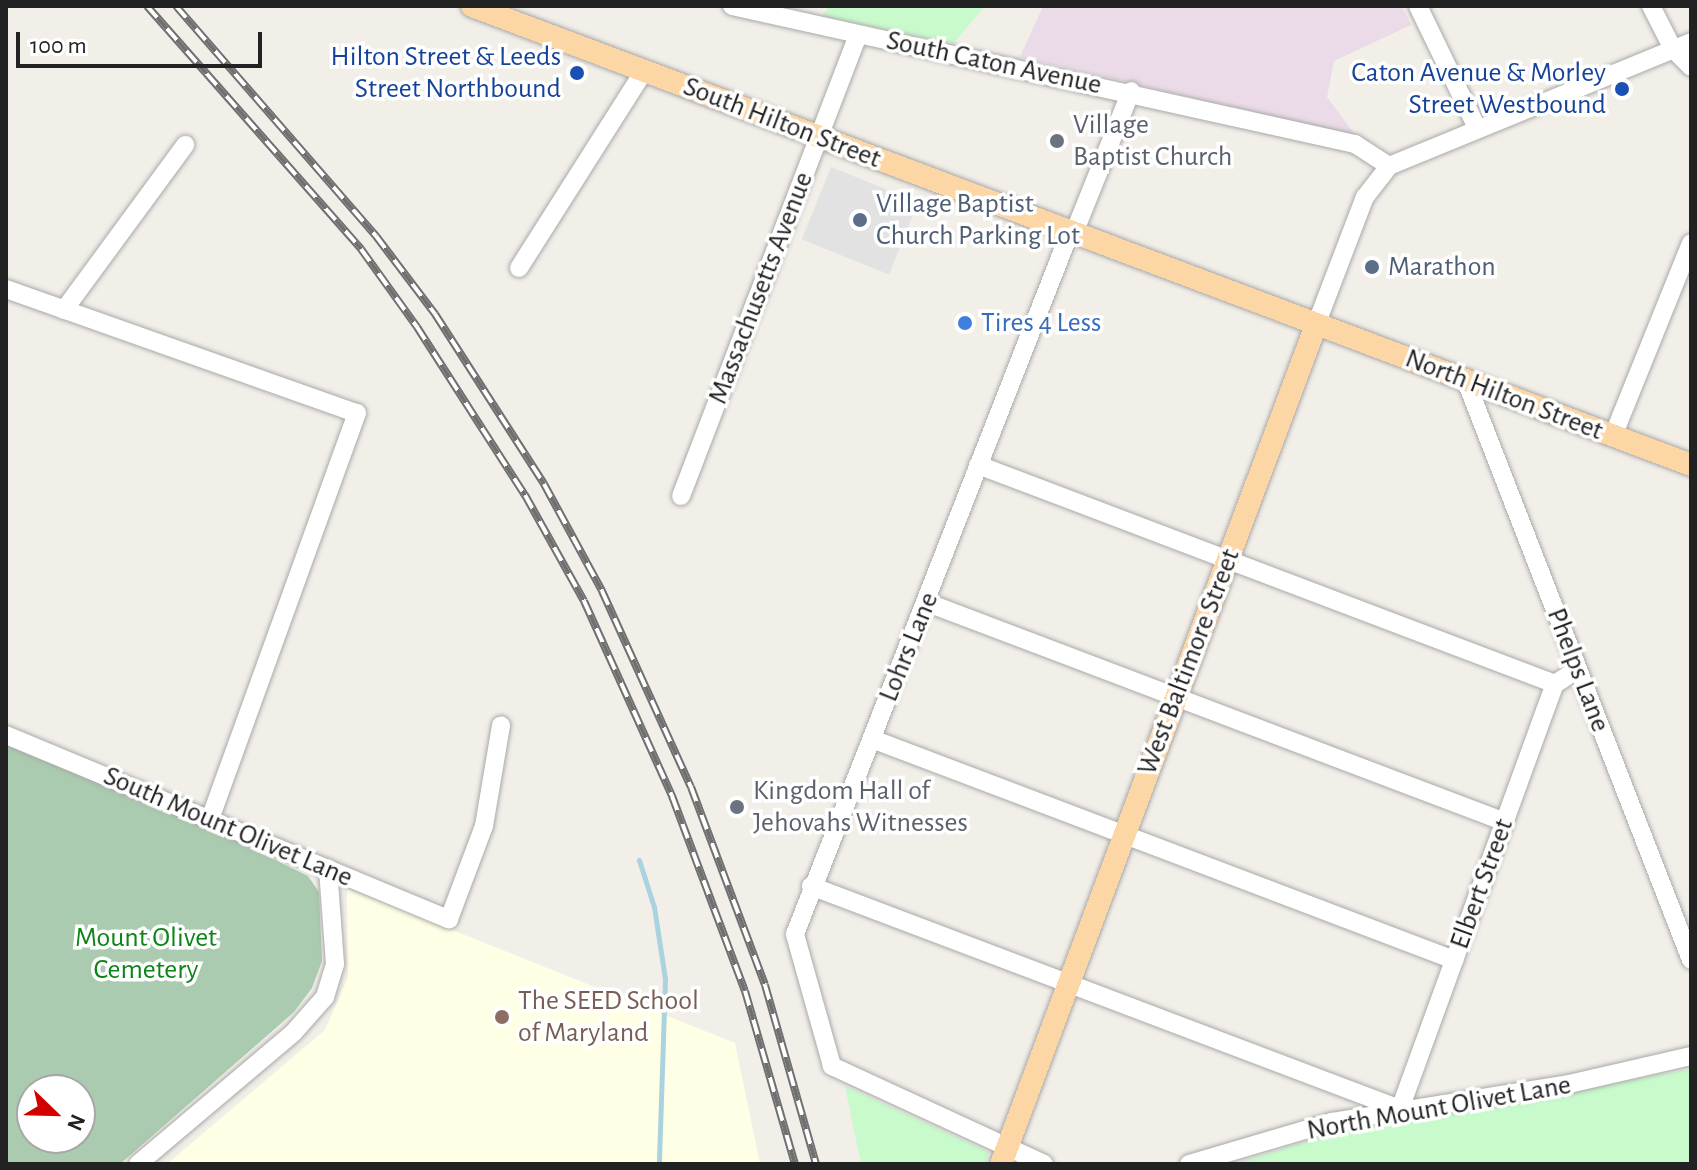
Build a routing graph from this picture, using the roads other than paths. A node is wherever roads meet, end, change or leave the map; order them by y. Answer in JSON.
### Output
{"nodes":[{"id":1,"x":472,"y":6,"type":"edge"},
{"id":2,"x":732,"y":6,"type":"edge"},
{"id":3,"x":1418,"y":6,"type":"edge"},
{"id":4,"x":1651,"y":6,"type":"edge"},
{"id":5,"x":858,"y":35,"type":"junction"},
{"id":6,"x":1691,"y":42,"type":"edge"},
{"id":7,"x":1673,"y":49,"type":"junction"},
{"id":8,"x":1691,"y":67,"type":"edge"},
{"id":9,"x":644,"y":71,"type":"junction"},
{"id":10,"x":1131,"y":91,"type":"junction"},
{"id":11,"x":1477,"y":128,"type":"junction"},
{"id":12,"x":818,"y":138,"type":"junction"},
{"id":13,"x":185,"y":145,"type":"dead end"},
{"id":14,"x":1389,"y":166,"type":"junction"},
{"id":15,"x":1072,"y":232,"type":"junction"},
{"id":16,"x":1691,"y":243,"type":"edge"},
{"id":17,"x":519,"y":268,"type":"dead end"},
{"id":18,"x":6,"y":289,"type":"edge"},
{"id":19,"x":64,"y":310,"type":"junction"},
{"id":20,"x":1316,"y":325,"type":"junction"},
{"id":21,"x":1466,"y":381,"type":"junction"},
{"id":22,"x":1613,"y":436,"type":"junction"},
{"id":23,"x":978,"y":465,"type":"junction"},
{"id":24,"x":1691,"y":465,"type":"edge"},
{"id":25,"x":681,"y":496,"type":"dead end"},
{"id":26,"x":1227,"y":560,"type":"junction"},
{"id":27,"x":928,"y":603,"type":"junction"},
{"id":28,"x":1578,"y":669,"type":"junction"},
{"id":29,"x":1555,"y":684,"type":"junction"},
{"id":30,"x":1176,"y":697,"type":"junction"},
{"id":31,"x":501,"y":725,"type":"dead end"},
{"id":32,"x":6,"y":735,"type":"edge"},
{"id":33,"x":872,"y":739,"type":"junction"},
{"id":34,"x":210,"y":819,"type":"junction"},
{"id":35,"x":1505,"y":822,"type":"junction"},
{"id":36,"x":1124,"y":835,"type":"junction"},
{"id":37,"x":328,"y":868,"type":"junction"},
{"id":38,"x":811,"y":886,"type":"junction"},
{"id":39,"x":1454,"y":960,"type":"junction"},
{"id":40,"x":1691,"y":960,"type":"edge"},
{"id":41,"x":1068,"y":983,"type":"junction"},
{"id":42,"x":1691,"y":1056,"type":"edge"},
{"id":43,"x":1400,"y":1109,"type":"junction"},
{"id":44,"x":1004,"y":1156,"type":"edge"},
{"id":45,"x":138,"y":1164,"type":"edge"},
{"id":46,"x":1044,"y":1164,"type":"edge"},
{"id":47,"x":1189,"y":1164,"type":"edge"}],
"edges":[{"from":1,"to":9,"type":"main road","name":"South Hilton Street"},
{"from":2,"to":5,"type":"street","name":"South Caton Avenue"},
{"from":3,"to":11,"type":"street"},
{"from":4,"to":7,"type":"street"},
{"from":5,"to":10,"type":"street","name":"South Caton Avenue"},
{"from":5,"to":12,"type":"street","name":"Massachusetts Avenue"},
{"from":6,"to":7,"type":"street"},
{"from":7,"to":8,"type":"street"},
{"from":7,"to":11,"type":"street"},
{"from":9,"to":12,"type":"main road","name":"South Hilton Street"},
{"from":9,"to":17,"type":"street"},
{"from":10,"to":14,"type":"street","name":"South Caton Avenue"},
{"from":10,"to":15,"type":"street","name":"Lohrs Lane"},
{"from":11,"to":14,"type":"street"},
{"from":12,"to":15,"type":"main road","name":"South Hilton Street"},
{"from":12,"to":25,"type":"street","name":"Massachusetts Avenue"},
{"from":13,"to":19,"type":"street"},
{"from":14,"to":20,"type":"street","name":"West Baltimore Street"},
{"from":15,"to":20,"type":"main road","name":"South Hilton Street"},
{"from":15,"to":23,"type":"street","name":"Lohrs Lane"},
{"from":16,"to":22,"type":"street"},
{"from":18,"to":19,"type":"street"},
{"from":19,"to":34,"type":"street"},
{"from":20,"to":21,"type":"main road","name":"North Hilton Street"},
{"from":20,"to":26,"type":"main road","name":"West Baltimore Street"},
{"from":21,"to":22,"type":"main road","name":"North Hilton Street"},
{"from":21,"to":28,"type":"street","name":"Phelps Lane"},
{"from":22,"to":24,"type":"main road","name":"North Hilton Street"},
{"from":23,"to":26,"type":"street"},
{"from":23,"to":27,"type":"street","name":"Lohrs Lane"},
{"from":26,"to":29,"type":"street"},
{"from":26,"to":30,"type":"main road","name":"West Baltimore Street"},
{"from":27,"to":30,"type":"street"},
{"from":27,"to":33,"type":"street","name":"Lohrs Lane"},
{"from":28,"to":29,"type":"street"},
{"from":28,"to":40,"type":"street","name":"Phelps Lane"},
{"from":29,"to":35,"type":"street","name":"Elbert Street"},
{"from":30,"to":35,"type":"street"},
{"from":30,"to":36,"type":"main road","name":"West Baltimore Street"},
{"from":31,"to":37,"type":"street","name":"South Mount Olivet Lane"},
{"from":32,"to":34,"type":"street","name":"South Mount Olivet Lane"},
{"from":33,"to":36,"type":"street"},
{"from":33,"to":38,"type":"street","name":"Lohrs Lane"},
{"from":34,"to":37,"type":"street","name":"South Mount Olivet Lane"},
{"from":35,"to":39,"type":"street","name":"Elbert Street"},
{"from":36,"to":39,"type":"street"},
{"from":36,"to":41,"type":"main road","name":"West Baltimore Street"},
{"from":37,"to":45,"type":"street"},
{"from":38,"to":41,"type":"street"},
{"from":38,"to":44,"type":"street","name":"Lohrs Lane"},
{"from":39,"to":43,"type":"street","name":"Elbert Street"},
{"from":41,"to":43,"type":"street"},
{"from":41,"to":44,"type":"main road","name":"West Baltimore Street"},
{"from":42,"to":43,"type":"street","name":"North Mount Olivet Lane"},
{"from":43,"to":47,"type":"street","name":"North Mount Olivet Lane"},
{"from":44,"to":46,"type":"street"}]}
